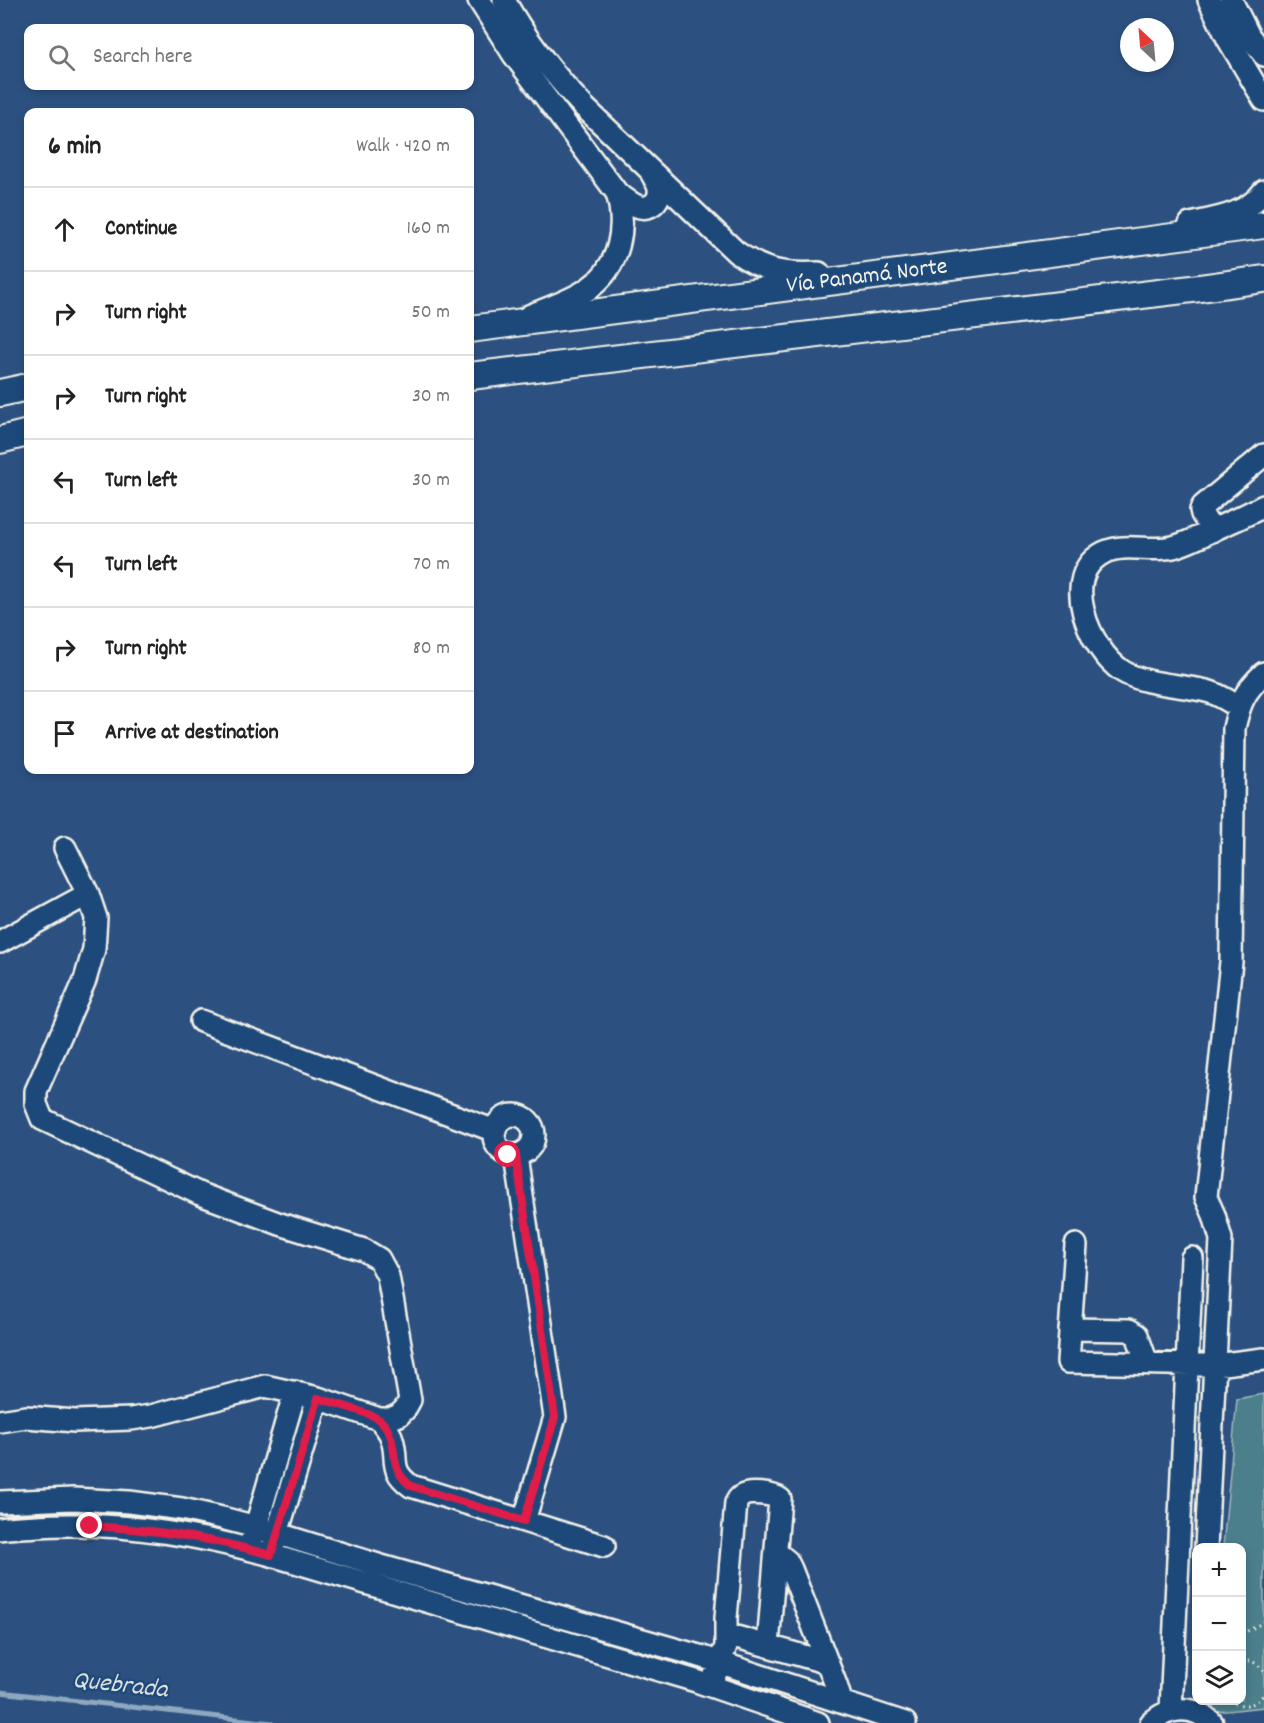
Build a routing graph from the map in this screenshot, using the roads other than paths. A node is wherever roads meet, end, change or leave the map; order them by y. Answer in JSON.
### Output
{"nodes":[{"id":1,"x":479,"y":0,"type":"edge"},
{"id":2,"x":1209,"y":0,"type":"edge"},
{"id":3,"x":1230,"y":0,"type":"edge"},
{"id":4,"x":508,"y":8,"type":"edge"},
{"id":5,"x":496,"y":28,"type":"junction"},
{"id":6,"x":1264,"y":55,"type":"edge"},
{"id":7,"x":1264,"y":100,"type":"edge"},
{"id":8,"x":650,"y":169,"type":"junction"},
{"id":9,"x":1264,"y":191,"type":"edge"},
{"id":10,"x":617,"y":193,"type":"junction"},
{"id":11,"x":1264,"y":225,"type":"edge"},
{"id":12,"x":1156,"y":239,"type":"junction"},
{"id":13,"x":848,"y":279,"type":"junction"},
{"id":14,"x":1264,"y":279,"type":"edge"},
{"id":15,"x":508,"y":324,"type":"junction"},
{"id":16,"x":474,"y":328,"type":"edge"},
{"id":17,"x":474,"y":376,"type":"edge"},
{"id":18,"x":24,"y":388,"type":"edge"},
{"id":19,"x":0,"y":393,"type":"edge"},
{"id":20,"x":24,"y":435,"type":"edge"},
{"id":21,"x":0,"y":440,"type":"edge"},
{"id":22,"x":1264,"y":455,"type":"edge"},
{"id":23,"x":1264,"y":506,"type":"edge"},
{"id":24,"x":1212,"y":531,"type":"junction"},
{"id":25,"x":1264,"y":673,"type":"edge"},
{"id":26,"x":1239,"y":707,"type":"junction"},
{"id":27,"x":65,"y":848,"type":"dead end"},
{"id":28,"x":88,"y":894,"type":"junction"},
{"id":29,"x":0,"y":942,"type":"edge"},
{"id":30,"x":201,"y":1021,"type":"dead end"},
{"id":31,"x":495,"y":1131,"type":"junction"},
{"id":32,"x":516,"y":1156,"type":"junction"},
{"id":33,"x":1076,"y":1245,"type":"dead end"},
{"id":34,"x":1192,"y":1258,"type":"dead end"},
{"id":35,"x":1070,"y":1329,"type":"junction"},
{"id":36,"x":1264,"y":1359,"type":"edge"},
{"id":37,"x":1147,"y":1363,"type":"junction"},
{"id":38,"x":1187,"y":1364,"type":"junction"},
{"id":39,"x":1215,"y":1365,"type":"junction"},
{"id":40,"x":295,"y":1392,"type":"junction"},
{"id":41,"x":318,"y":1398,"type":"junction"},
{"id":42,"x":379,"y":1419,"type":"junction"},
{"id":43,"x":0,"y":1421,"type":"edge"},
{"id":44,"x":0,"y":1502,"type":"edge"},
{"id":45,"x":524,"y":1521,"type":"junction"},
{"id":46,"x":256,"y":1527,"type":"junction"},
{"id":47,"x":0,"y":1529,"type":"edge"},
{"id":48,"x":277,"y":1533,"type":"junction"},
{"id":49,"x":1206,"y":1543,"type":"edge"},
{"id":50,"x":604,"y":1546,"type":"dead end"},
{"id":51,"x":250,"y":1549,"type":"junction"},
{"id":52,"x":776,"y":1552,"type":"junction"},
{"id":53,"x":271,"y":1555,"type":"junction"},
{"id":54,"x":726,"y":1626,"type":"junction"},
{"id":55,"x":768,"y":1646,"type":"junction"},
{"id":56,"x":711,"y":1660,"type":"junction"},
{"id":57,"x":828,"y":1663,"type":"junction"},
{"id":58,"x":703,"y":1683,"type":"junction"},
{"id":59,"x":841,"y":1701,"type":"junction"},
{"id":60,"x":1171,"y":1710,"type":"junction"},
{"id":61,"x":1203,"y":1712,"type":"edge"},
{"id":62,"x":818,"y":1723,"type":"edge"},
{"id":63,"x":905,"y":1723,"type":"edge"},
{"id":64,"x":1151,"y":1723,"type":"edge"}],
"edges":[{"from":1,"to":5,"type":"street"},
{"from":2,"to":7,"type":"street"},
{"from":3,"to":6,"type":"street"},
{"from":4,"to":5,"type":"street"},
{"from":4,"to":8,"type":"street"},
{"from":5,"to":10,"type":"street"},
{"from":8,"to":10,"type":"street"},
{"from":8,"to":13,"type":"street"},
{"from":9,"to":12,"type":"street"},
{"from":10,"to":15,"type":"street"},
{"from":11,"to":12,"type":"main road","name":"Vía Panamá Norte"},
{"from":12,"to":13,"type":"main road","name":"Vía Panamá Norte"},
{"from":13,"to":15,"type":"main road","name":"Vía Panamá Norte"},
{"from":14,"to":17,"type":"main road","name":"Vía Panamá Norte"},
{"from":15,"to":16,"type":"main road","name":"Vía Panamá Norte"},
{"from":18,"to":19,"type":"main road"},
{"from":20,"to":21,"type":"main road"},
{"from":22,"to":24,"type":"street"},
{"from":23,"to":24,"type":"street"},
{"from":24,"to":26,"type":"street"},
{"from":25,"to":26,"type":"street"},
{"from":26,"to":39,"type":"street"},
{"from":27,"to":28,"type":"street"},
{"from":28,"to":29,"type":"street"},
{"from":28,"to":42,"type":"street"},
{"from":30,"to":31,"type":"street"},
{"from":31,"to":32,"type":"street"},
{"from":31,"to":32,"type":"street"},
{"from":32,"to":45,"type":"street"},
{"from":33,"to":35,"type":"street"},
{"from":34,"to":38,"type":"street"},
{"from":35,"to":37,"type":"street"},
{"from":35,"to":37,"type":"street"},
{"from":36,"to":39,"type":"street"},
{"from":37,"to":38,"type":"street"},
{"from":38,"to":39,"type":"street"},
{"from":38,"to":60,"type":"street"},
{"from":39,"to":49,"type":"street"},
{"from":40,"to":41,"type":"street"},
{"from":40,"to":43,"type":"street"},
{"from":40,"to":46,"type":"street"},
{"from":41,"to":42,"type":"street"},
{"from":41,"to":48,"type":"street"},
{"from":42,"to":45,"type":"street"},
{"from":44,"to":46,"type":"street"},
{"from":45,"to":50,"type":"street"},
{"from":46,"to":48,"type":"street"},
{"from":46,"to":51,"type":"street"},
{"from":47,"to":51,"type":"street"},
{"from":48,"to":53,"type":"street"},
{"from":48,"to":56,"type":"street"},
{"from":51,"to":53,"type":"street"},
{"from":52,"to":54,"type":"street"},
{"from":52,"to":55,"type":"street"},
{"from":52,"to":57,"type":"street"},
{"from":53,"to":58,"type":"street"},
{"from":54,"to":55,"type":"street"},
{"from":54,"to":56,"type":"street"},
{"from":55,"to":57,"type":"street"},
{"from":56,"to":58,"type":"street"},
{"from":56,"to":59,"type":"street"},
{"from":57,"to":59,"type":"street"},
{"from":58,"to":62,"type":"street"},
{"from":59,"to":63,"type":"street"},
{"from":60,"to":61,"type":"street"},
{"from":60,"to":64,"type":"street"}]}
